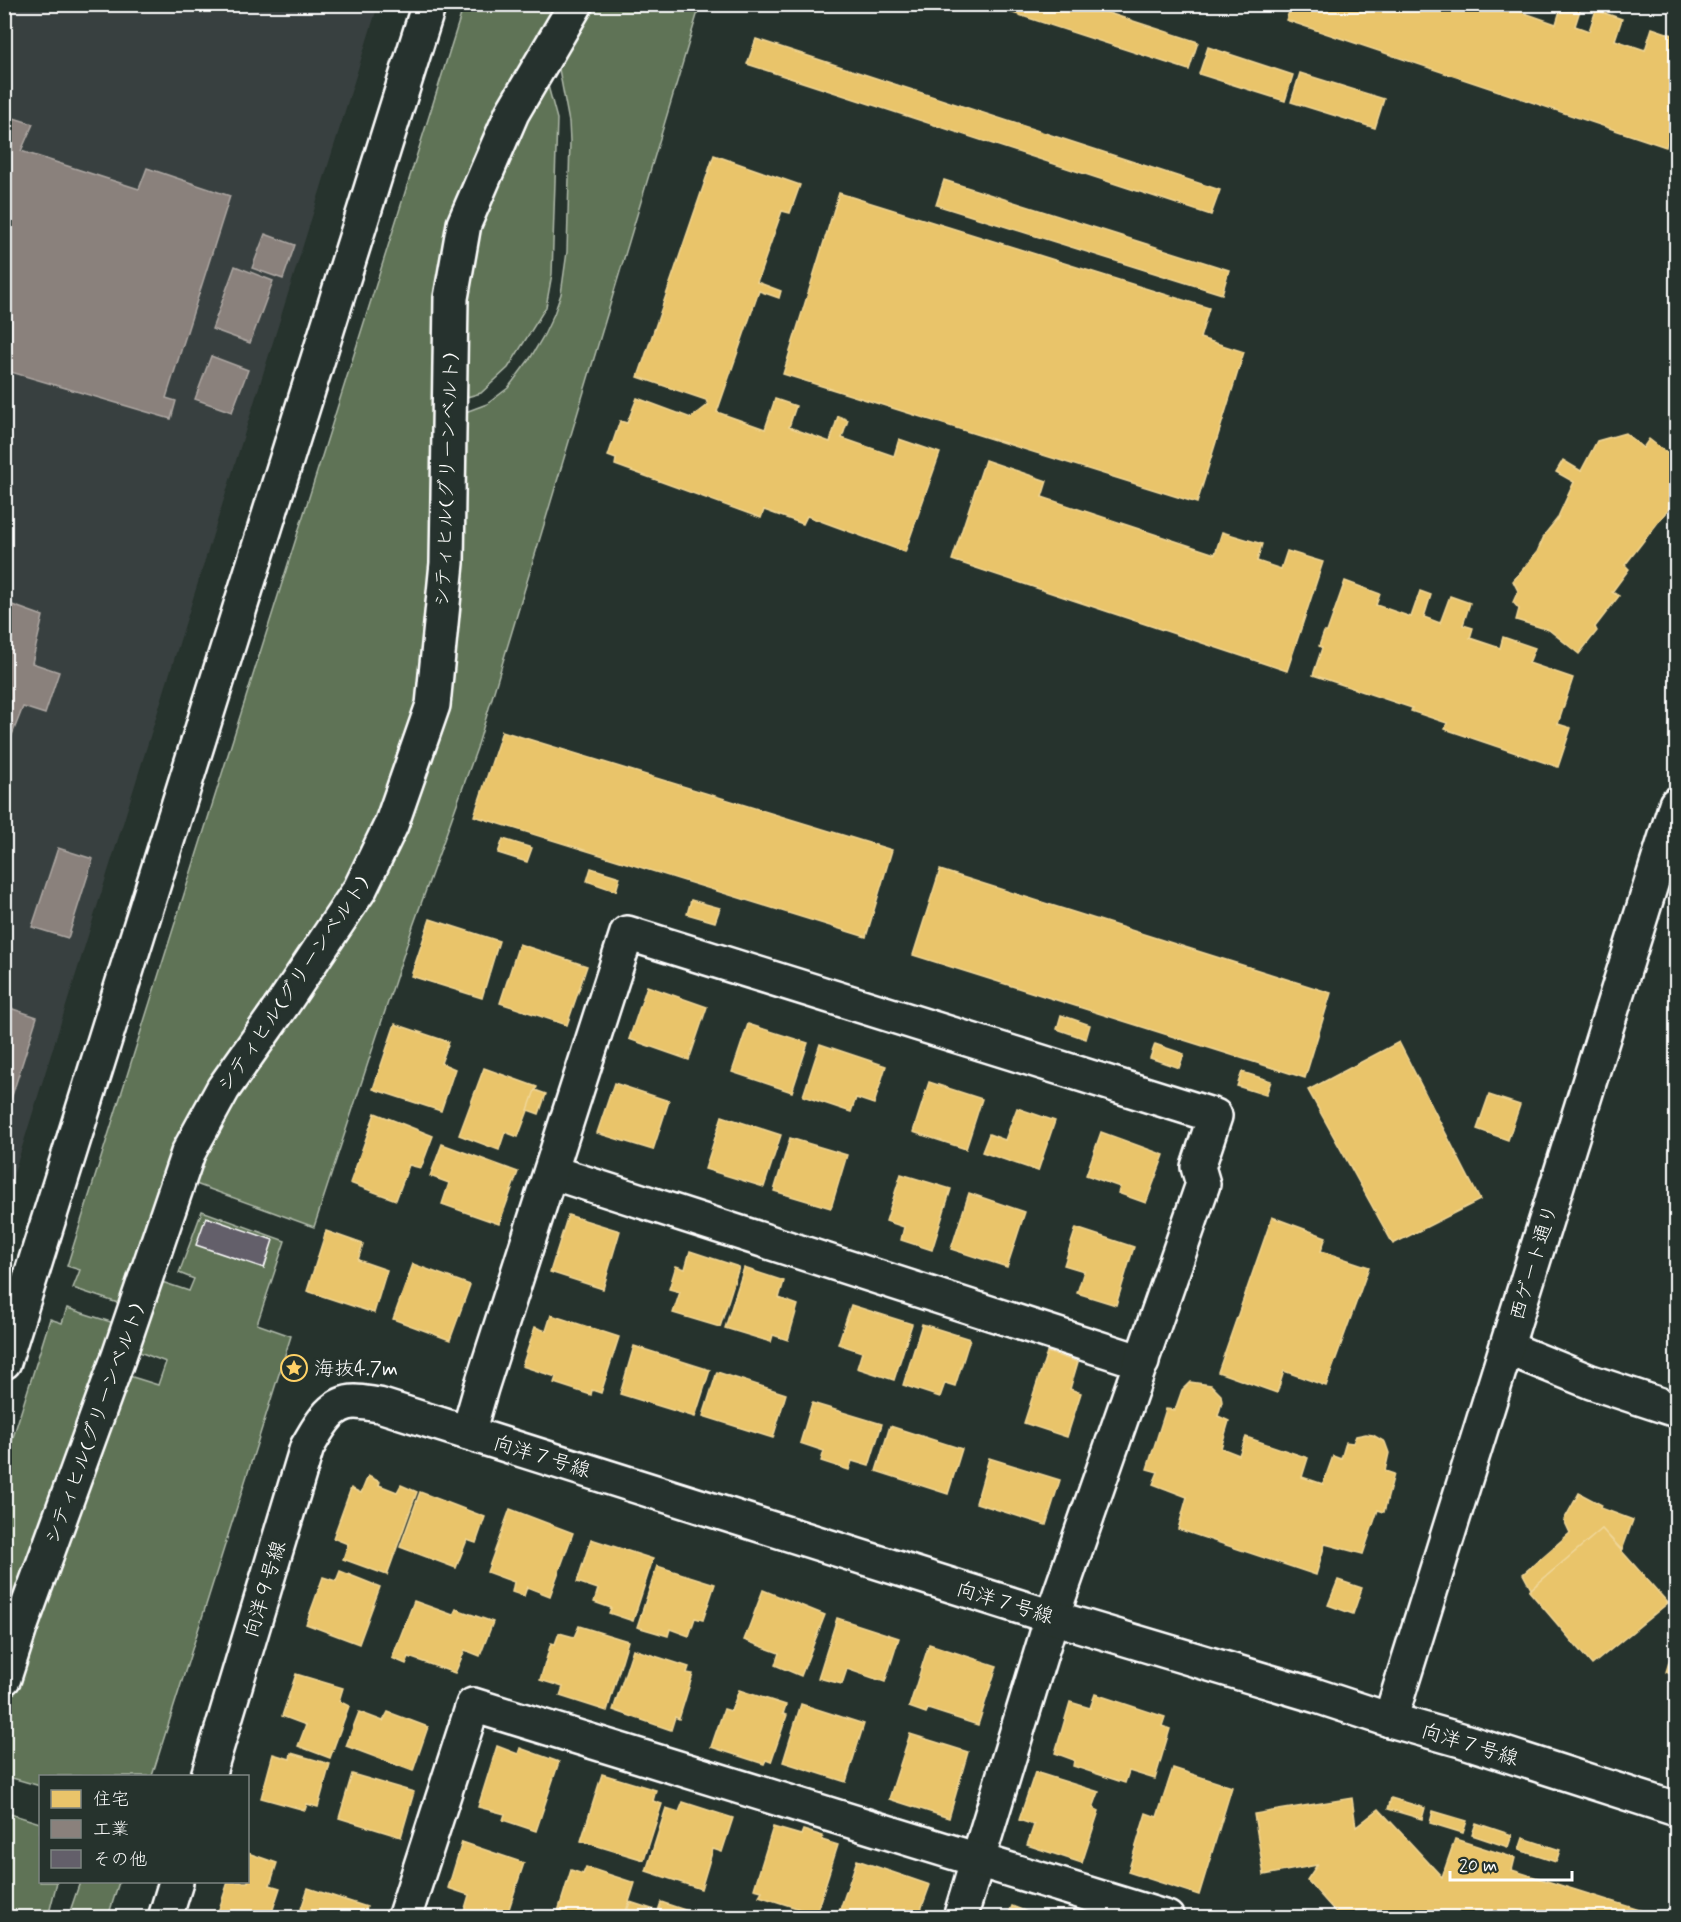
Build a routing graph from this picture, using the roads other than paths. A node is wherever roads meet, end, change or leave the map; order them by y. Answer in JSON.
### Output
{"nodes":[{"id":1,"x":429,"y":4,"type":"edge"},
{"id":2,"x":576,"y":4,"type":"edge"},
{"id":3,"x":1677,"y":804,"type":"edge"},
{"id":4,"x":551,"y":1172,"type":"junction"},
{"id":5,"x":1507,"y":1348,"type":"junction"},
{"id":6,"x":4,"y":1362,"type":"edge"},
{"id":7,"x":1142,"y":1362,"type":"junction"},
{"id":8,"x":335,"y":1408,"type":"joint"},
{"id":9,"x":1677,"y":1410,"type":"edge"},
{"id":10,"x":468,"y":1433,"type":"junction"},
{"id":11,"x":1052,"y":1617,"type":"junction"},
{"id":12,"x":4,"y":1678,"type":"edge"},
{"id":13,"x":1390,"y":1720,"type":"junction"},
{"id":14,"x":208,"y":1775,"type":"edge"},
{"id":15,"x":1677,"y":1809,"type":"edge"},
{"id":16,"x":978,"y":1861,"type":"junction"},
{"id":17,"x":175,"y":1883,"type":"edge"},
{"id":18,"x":165,"y":1917,"type":"edge"},
{"id":19,"x":404,"y":1917,"type":"edge"},
{"id":20,"x":960,"y":1917,"type":"edge"},
{"id":21,"x":1167,"y":1917,"type":"edge"}],
"edges":[{"from":1,"to":6,"type":"street"},
{"from":2,"to":12,"type":"street","name":"シティヒル(グリーンベルト)"},
{"from":3,"to":5,"type":"street","name":"西ゲート通り"},
{"from":4,"to":7,"type":"street"},
{"from":4,"to":7,"type":"street"},
{"from":4,"to":10,"type":"street"},
{"from":5,"to":9,"type":"street"},
{"from":5,"to":13,"type":"street","name":"西ゲート通り"},
{"from":7,"to":11,"type":"street"},
{"from":8,"to":10,"type":"street","name":"向洋７号線"},
{"from":8,"to":14,"type":"street","name":"向洋９号線"},
{"from":10,"to":11,"type":"street","name":"向洋７号線"},
{"from":11,"to":13,"type":"street","name":"向洋７号線"},
{"from":11,"to":16,"type":"street"},
{"from":13,"to":15,"type":"street","name":"向洋７号線"},
{"from":16,"to":19,"type":"street"},
{"from":16,"to":20,"type":"street"},
{"from":16,"to":21,"type":"street"},
{"from":17,"to":18,"type":"street"}]}
